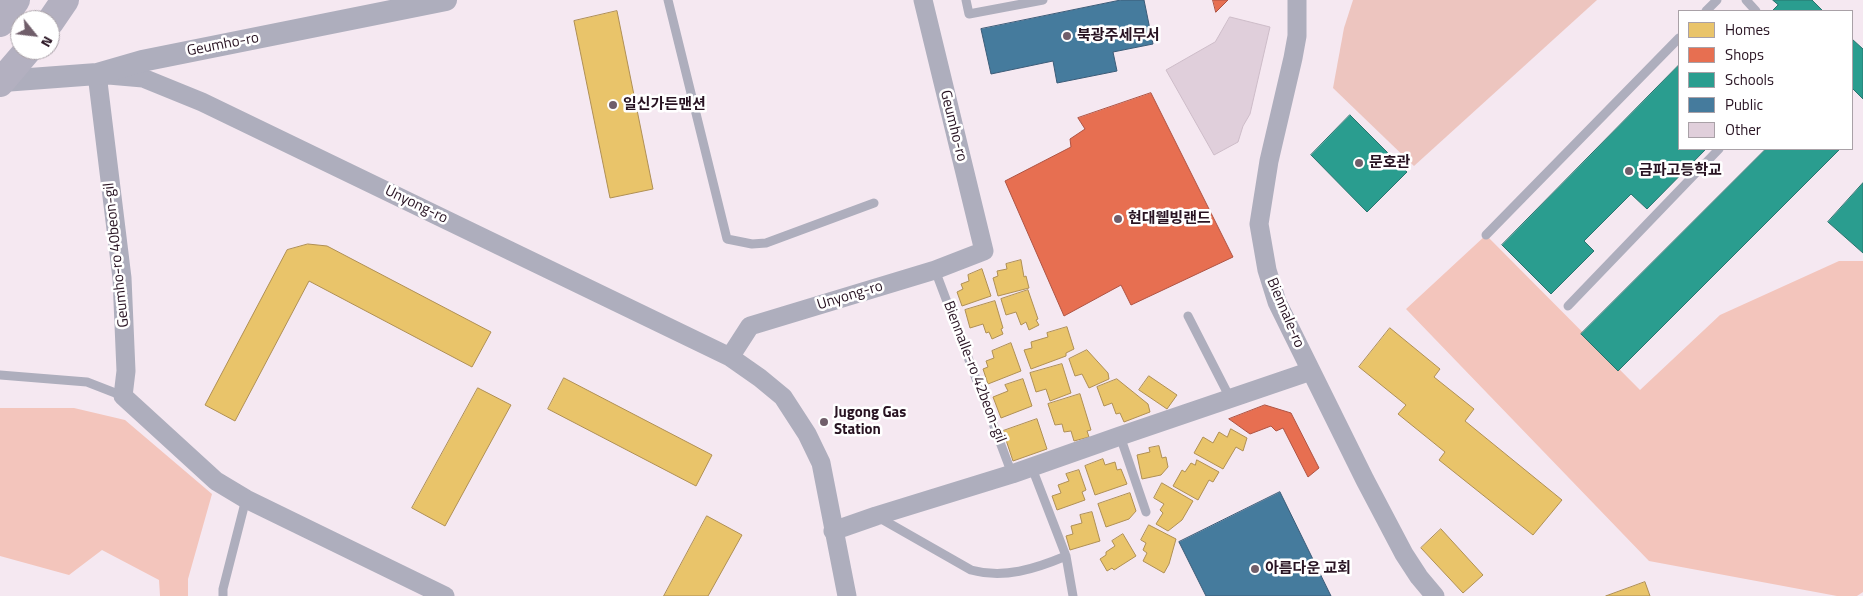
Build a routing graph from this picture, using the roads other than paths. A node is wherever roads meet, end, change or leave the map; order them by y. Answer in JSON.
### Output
{"nodes":[{"id":1,"x":16,"y":0,"type":"edge"},
{"id":2,"x":446,"y":0,"type":"edge"},
{"id":3,"x":668,"y":0,"type":"edge"},
{"id":4,"x":923,"y":0,"type":"edge"},
{"id":5,"x":966,"y":0,"type":"edge"},
{"id":6,"x":1043,"y":0,"type":"edge"},
{"id":7,"x":1297,"y":0,"type":"edge"},
{"id":8,"x":1717,"y":0,"type":"edge"},
{"id":9,"x":1746,"y":0,"type":"edge"},
{"id":10,"x":1707,"y":10,"type":"edge"},
{"id":11,"x":1755,"y":10,"type":"edge"},
{"id":12,"x":0,"y":23,"type":"edge"},
{"id":13,"x":1678,"y":39,"type":"edge"},
{"id":14,"x":20,"y":60,"type":"edge"},
{"id":15,"x":97,"y":74,"type":"junction"},
{"id":16,"x":1,"y":82,"type":"edge"},
{"id":17,"x":1718,"y":150,"type":"edge"},
{"id":18,"x":874,"y":203,"type":"dead end"},
{"id":19,"x":1486,"y":235,"type":"dead end"},
{"id":20,"x":984,"y":251,"type":"joint"},
{"id":21,"x":935,"y":270,"type":"junction"},
{"id":22,"x":1568,"y":306,"type":"dead end"},
{"id":23,"x":1188,"y":316,"type":"dead end"},
{"id":24,"x":730,"y":357,"type":"junction"},
{"id":25,"x":1311,"y":371,"type":"junction"},
{"id":26,"x":0,"y":374,"type":"edge"},
{"id":27,"x":123,"y":396,"type":"junction"},
{"id":28,"x":1230,"y":398,"type":"junction"},
{"id":29,"x":1120,"y":436,"type":"junction"},
{"id":30,"x":1032,"y":468,"type":"junction"},
{"id":31,"x":1012,"y":474,"type":"junction"},
{"id":32,"x":246,"y":499,"type":"junction"},
{"id":33,"x":1146,"y":512,"type":"dead end"},
{"id":34,"x":876,"y":516,"type":"junction"},
{"id":35,"x":834,"y":531,"type":"junction"},
{"id":36,"x":1066,"y":556,"type":"junction"},
{"id":37,"x":223,"y":596,"type":"edge"},
{"id":38,"x":446,"y":596,"type":"edge"},
{"id":39,"x":847,"y":596,"type":"edge"},
{"id":40,"x":1073,"y":596,"type":"edge"},
{"id":41,"x":1435,"y":596,"type":"edge"}],
"edges":[{"from":1,"to":12,"type":"main road"},
{"from":2,"to":15,"type":"street","name":"Geumho-ro"},
{"from":3,"to":18,"type":"lane"},
{"from":4,"to":20,"type":"street","name":"Geumho-ro"},
{"from":5,"to":6,"type":"lane"},
{"from":7,"to":25,"type":"street","name":"Biennale-ro"},
{"from":8,"to":10,"type":"lane"},
{"from":9,"to":11,"type":"lane"},
{"from":13,"to":19,"type":"lane"},
{"from":14,"to":16,"type":"main road"},
{"from":15,"to":16,"type":"street","name":"Geumho-ro"},
{"from":15,"to":24,"type":"street","name":"Unyong-ro"},
{"from":15,"to":27,"type":"street","name":"Geumho-ro 40beon-gil"},
{"from":17,"to":22,"type":"lane"},
{"from":20,"to":21,"type":"street","name":"Unyong-ro"},
{"from":21,"to":24,"type":"street","name":"Unyong-ro"},
{"from":21,"to":31,"type":"lane","name":"Biennalle-ro 42beon-gil"},
{"from":23,"to":28,"type":"lane"},
{"from":24,"to":35,"type":"street","name":"Unyong-ro"},
{"from":25,"to":28,"type":"street"},
{"from":25,"to":41,"type":"street","name":"Biennale-ro"},
{"from":26,"to":27,"type":"lane"},
{"from":27,"to":32,"type":"street"},
{"from":28,"to":29,"type":"street"},
{"from":29,"to":30,"type":"street"},
{"from":29,"to":33,"type":"lane"},
{"from":30,"to":31,"type":"street"},
{"from":30,"to":36,"type":"lane"},
{"from":31,"to":34,"type":"street"},
{"from":32,"to":37,"type":"lane"},
{"from":32,"to":38,"type":"street"},
{"from":34,"to":35,"type":"street"},
{"from":34,"to":36,"type":"lane"},
{"from":35,"to":39,"type":"street","name":"Unyong-ro"},
{"from":36,"to":40,"type":"lane"}]}
